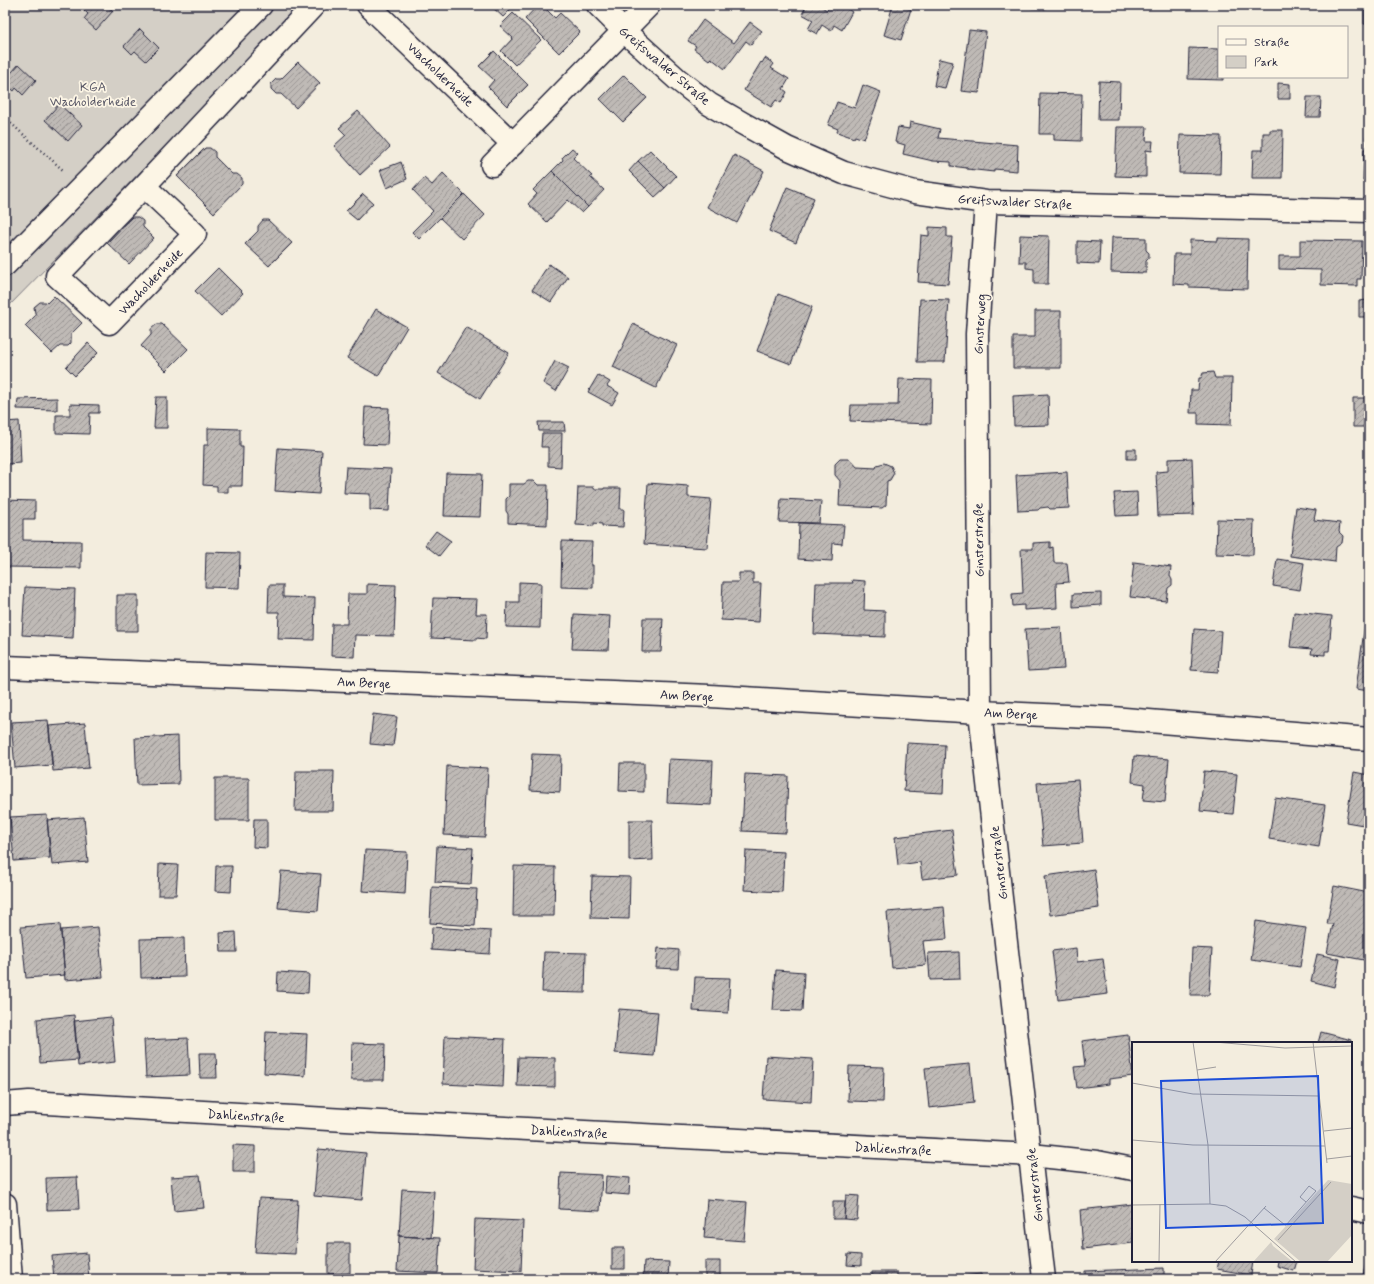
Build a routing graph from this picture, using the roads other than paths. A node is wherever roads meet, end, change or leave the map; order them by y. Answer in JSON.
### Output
{"nodes":[{"id":1,"x":261,"y":5,"type":"edge"},
{"id":2,"x":314,"y":5,"type":"edge"},
{"id":3,"x":368,"y":5,"type":"edge"},
{"id":4,"x":598,"y":5,"type":"edge"},
{"id":5,"x":649,"y":5,"type":"edge"},
{"id":6,"x":624,"y":30,"type":"junction"},
{"id":7,"x":513,"y":144,"type":"junction"},
{"id":8,"x":492,"y":165,"type":"dead end"},
{"id":9,"x":144,"y":186,"type":"junction"},
{"id":10,"x":986,"y":202,"type":"junction"},
{"id":11,"x":1369,"y":211,"type":"edge"},
{"id":12,"x":5,"y":265,"type":"edge"},
{"id":13,"x":977,"y":446,"type":"joint"},
{"id":14,"x":5,"y":667,"type":"edge"},
{"id":15,"x":980,"y":712,"type":"junction"},
{"id":16,"x":1369,"y":739,"type":"edge"},
{"id":17,"x":5,"y":1104,"type":"edge"},
{"id":18,"x":1031,"y":1155,"type":"junction"},
{"id":19,"x":1132,"y":1169,"type":"edge"},
{"id":20,"x":5,"y":1204,"type":"edge"},
{"id":21,"x":1352,"y":1208,"type":"edge"},
{"id":22,"x":1369,"y":1212,"type":"edge"},
{"id":23,"x":11,"y":1279,"type":"edge"},
{"id":24,"x":1044,"y":1279,"type":"edge"}],
"edges":[{"from":1,"to":12,"type":"street"},
{"from":2,"to":9,"type":"street","name":"Wacholderheide"},
{"from":3,"to":7,"type":"street","name":"Wacholderheide"},
{"from":4,"to":6,"type":"street","name":"Greifswalder Straße"},
{"from":5,"to":6,"type":"street"},
{"from":6,"to":7,"type":"street"},
{"from":6,"to":10,"type":"street","name":"Greifswalder Straße"},
{"from":7,"to":8,"type":"street"},
{"from":9,"to":9,"type":"street","name":"Wacholderheide"},
{"from":10,"to":11,"type":"street","name":"Greifswalder Straße"},
{"from":10,"to":13,"type":"street","name":"Ginsterweg"},
{"from":13,"to":15,"type":"street","name":"Ginsterstraße"},
{"from":14,"to":15,"type":"street","name":"Am Berge"},
{"from":15,"to":16,"type":"street","name":"Am Berge"},
{"from":15,"to":18,"type":"street","name":"Ginsterstraße"},
{"from":17,"to":18,"type":"street","name":"Dahlienstraße"},
{"from":18,"to":19,"type":"street","name":"Dahlienstraße"},
{"from":18,"to":24,"type":"street","name":"Ginsterstraße"},
{"from":20,"to":23,"type":"street"},
{"from":21,"to":22,"type":"street"}]}
